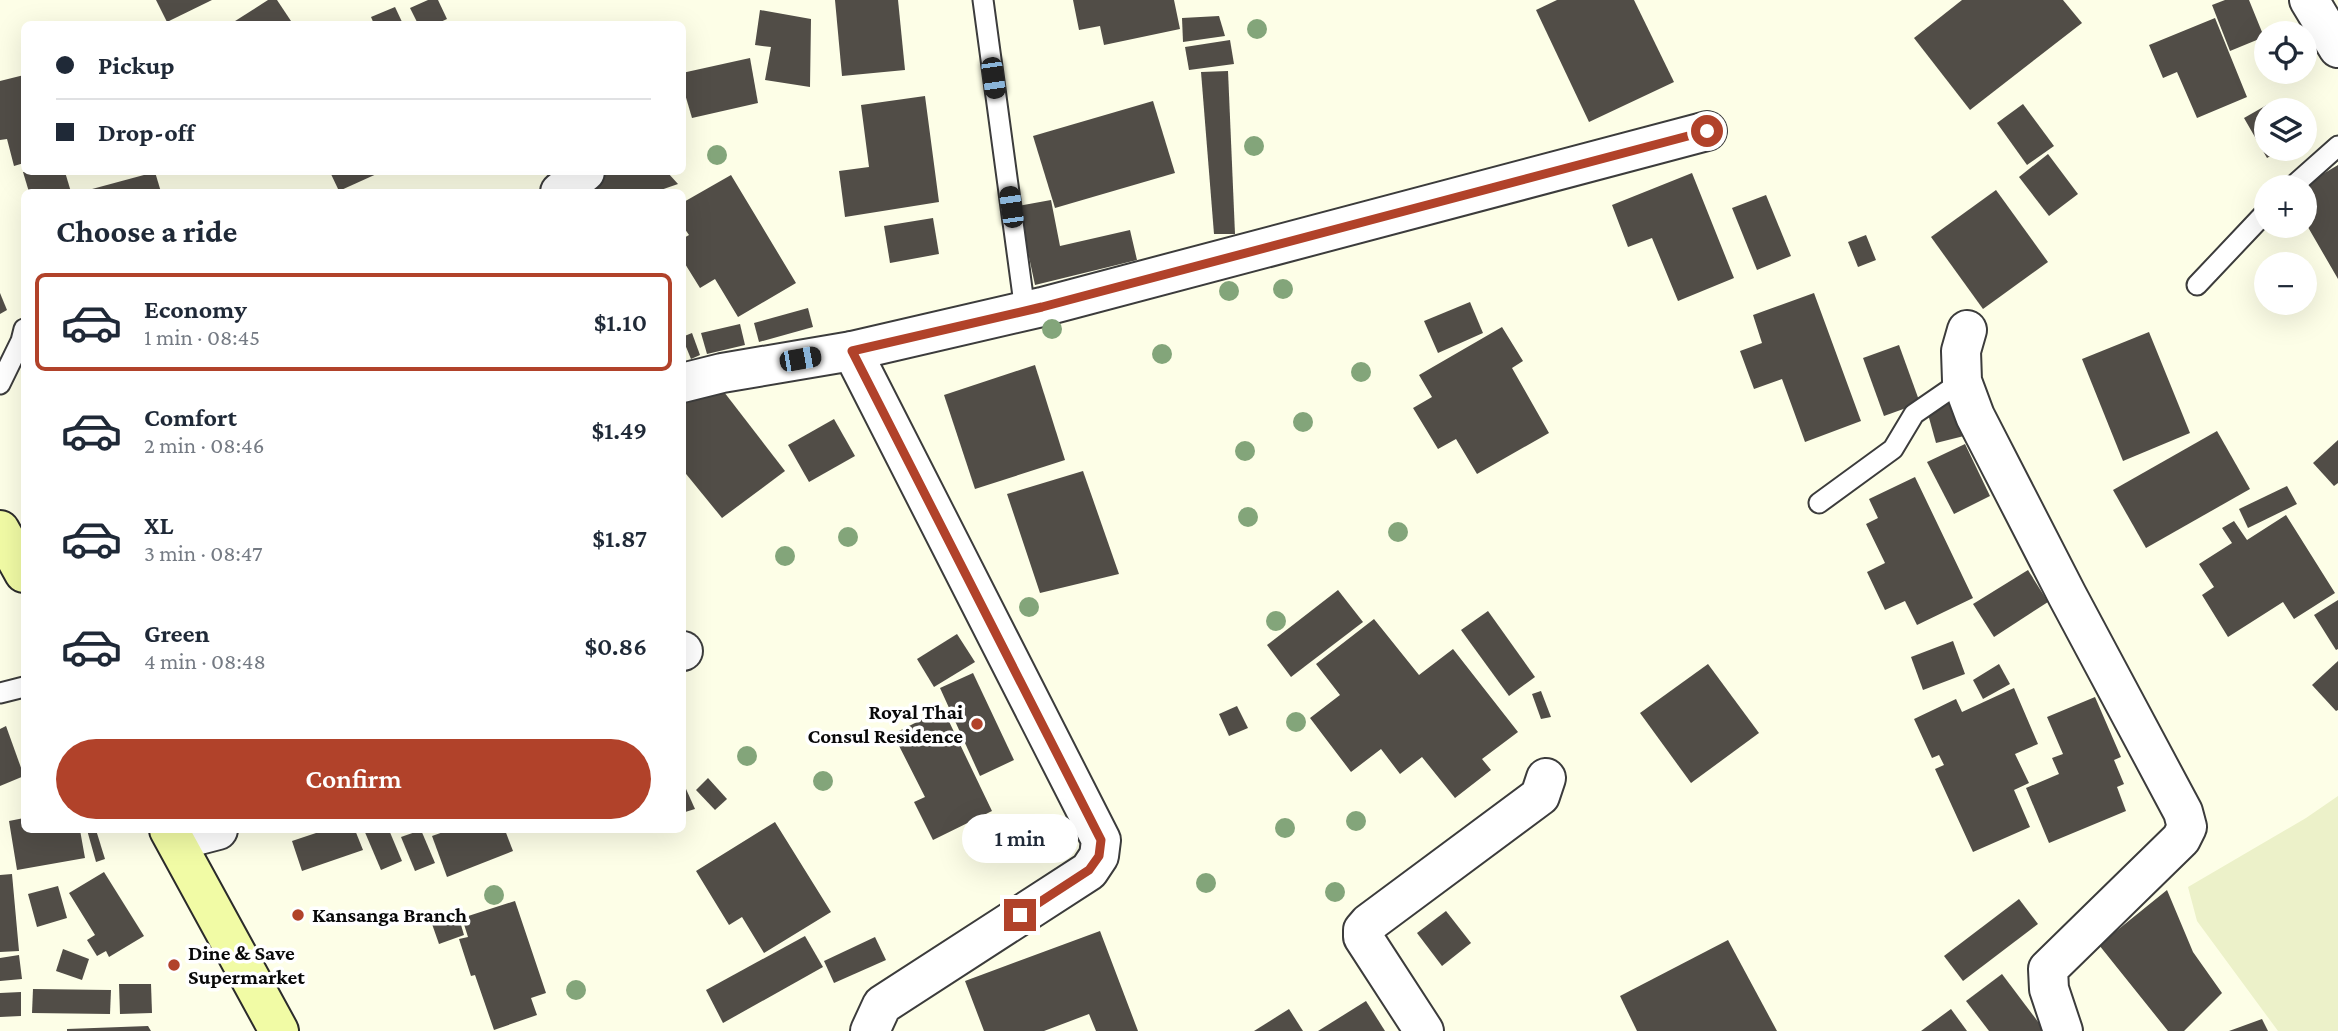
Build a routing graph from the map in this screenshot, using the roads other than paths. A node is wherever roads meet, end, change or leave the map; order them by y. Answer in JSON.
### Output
{"nodes":[{"id":1,"x":983,"y":0,"type":"edge"},
{"id":2,"x":2309,"y":0,"type":"edge"},
{"id":3,"x":2338,"y":48,"type":"edge"},
{"id":4,"x":1707,"y":131,"type":"dead end"},
{"id":5,"x":2338,"y":146,"type":"edge"},
{"id":6,"x":581,"y":175,"type":"edge"},
{"id":7,"x":2305,"y":175,"type":"edge"},
{"id":8,"x":564,"y":189,"type":"edge"},
{"id":9,"x":2254,"y":225,"type":"edge"},
{"id":10,"x":2197,"y":285,"type":"dead end"},
{"id":11,"x":1025,"y":311,"type":"junction"},
{"id":12,"x":1967,"y":330,"type":"dead end"},
{"id":13,"x":21,"y":341,"type":"edge"},
{"id":14,"x":852,"y":351,"type":"junction"},
{"id":15,"x":686,"y":382,"type":"edge"},
{"id":16,"x":1962,"y":382,"type":"junction"},
{"id":17,"x":0,"y":384,"type":"edge"},
{"id":18,"x":1819,"y":503,"type":"dead end"},
{"id":19,"x":0,"y":530,"type":"edge"},
{"id":20,"x":21,"y":568,"type":"edge"},
{"id":21,"x":21,"y":688,"type":"edge"},
{"id":22,"x":0,"y":693,"type":"edge"},
{"id":23,"x":1546,"y":778,"type":"dead end"},
{"id":24,"x":190,"y":833,"type":"edge"},
{"id":25,"x":172,"y":835,"type":"edge"},
{"id":26,"x":279,"y":1031,"type":"edge"},
{"id":27,"x":870,"y":1031,"type":"edge"},
{"id":28,"x":1424,"y":1031,"type":"edge"},
{"id":29,"x":2063,"y":1031,"type":"edge"}],
"edges":[{"from":1,"to":11,"type":"lane"},
{"from":2,"to":3,"type":"street"},
{"from":4,"to":11,"type":"street"},
{"from":5,"to":7,"type":"lane"},
{"from":6,"to":8,"type":"street"},
{"from":9,"to":10,"type":"lane"},
{"from":11,"to":14,"type":"street"},
{"from":12,"to":16,"type":"street"},
{"from":13,"to":17,"type":"lane"},
{"from":14,"to":15,"type":"street"},
{"from":14,"to":27,"type":"street"},
{"from":16,"to":18,"type":"lane"},
{"from":16,"to":29,"type":"street"},
{"from":19,"to":20,"type":"main road"},
{"from":21,"to":22,"type":"lane"},
{"from":23,"to":28,"type":"street"},
{"from":24,"to":25,"type":"street"},
{"from":25,"to":26,"type":"main road"}]}
